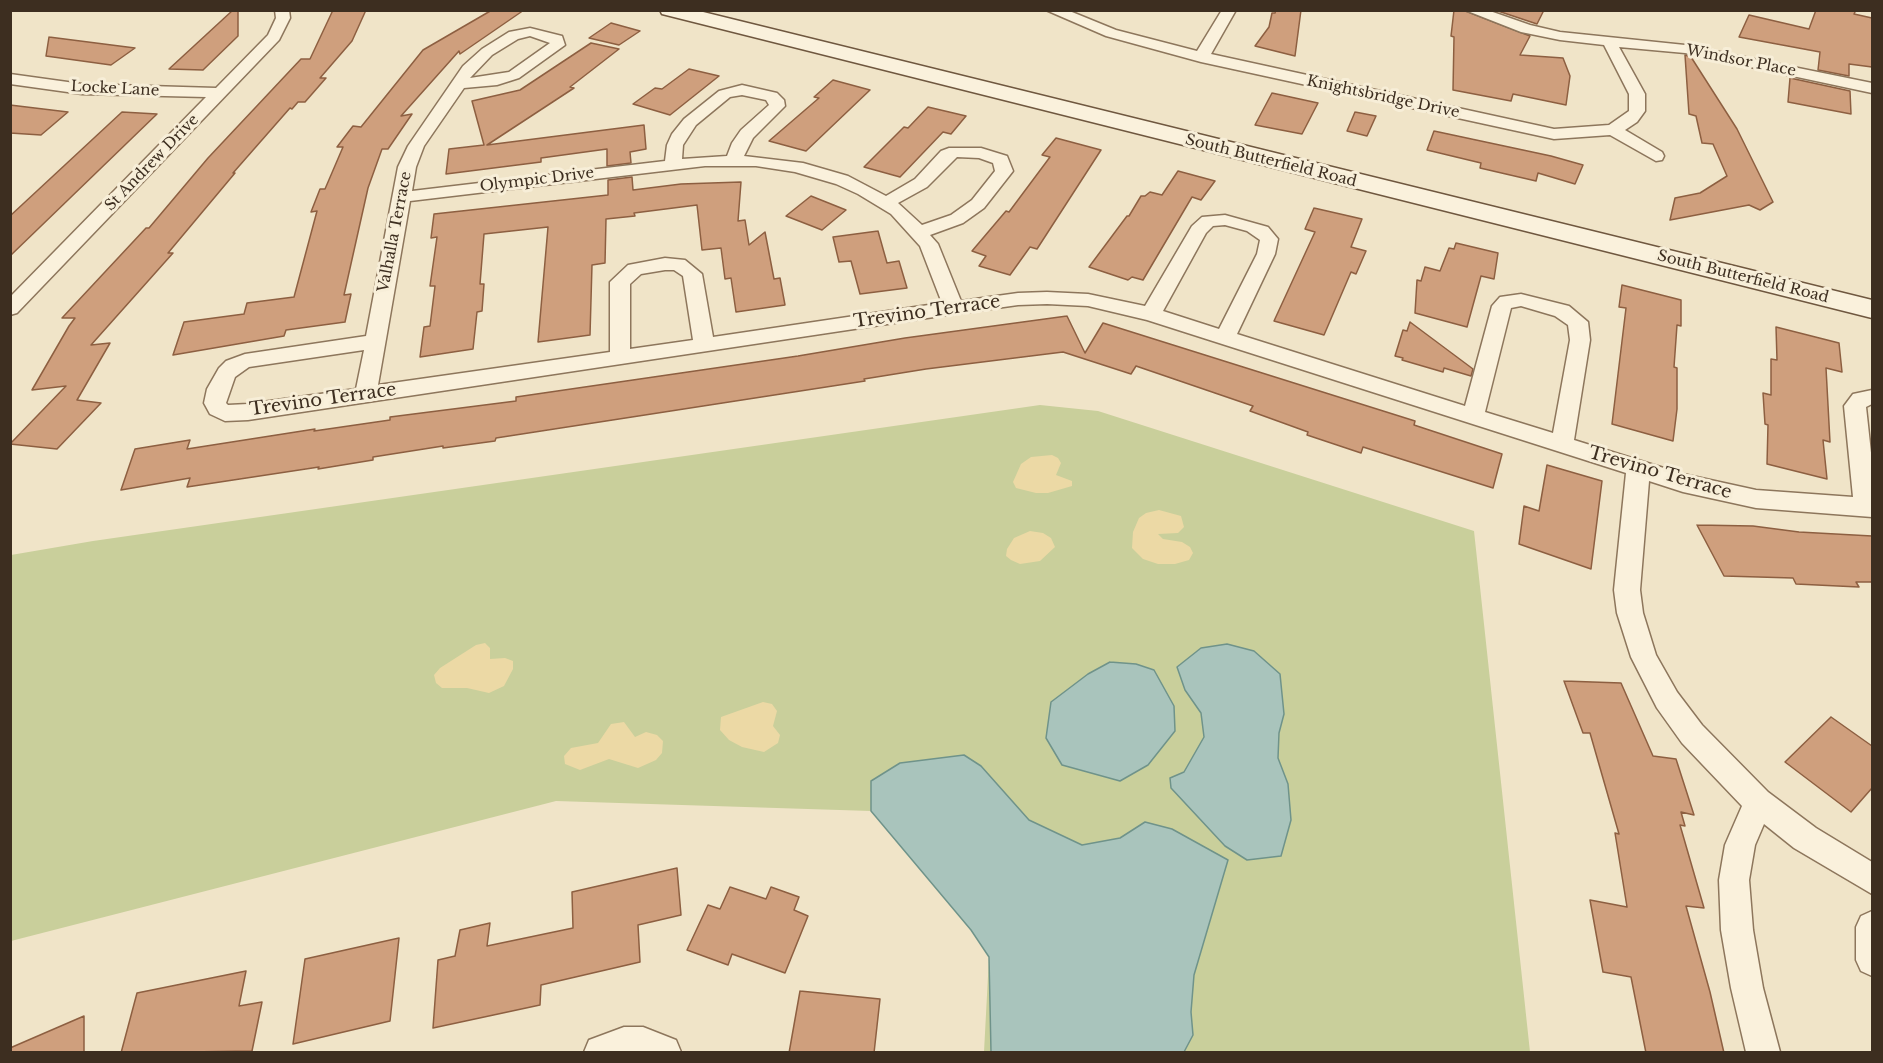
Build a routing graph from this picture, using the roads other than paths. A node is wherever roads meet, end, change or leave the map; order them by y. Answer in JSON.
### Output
{"nodes":[{"id":1,"x":282,"y":10,"type":"edge"},
{"id":2,"x":669,"y":10,"type":"edge"},
{"id":3,"x":724,"y":10,"type":"edge"},
{"id":4,"x":1053,"y":10,"type":"edge"},
{"id":5,"x":1229,"y":10,"type":"edge"},
{"id":6,"x":1472,"y":10,"type":"edge"},
{"id":7,"x":1609,"y":41,"type":"junction"},
{"id":8,"x":1201,"y":57,"type":"junction"},
{"id":9,"x":10,"y":79,"type":"edge"},
{"id":10,"x":459,"y":84,"type":"junction"},
{"id":11,"x":1872,"y":88,"type":"edge"},
{"id":12,"x":220,"y":93,"type":"junction"},
{"id":13,"x":1612,"y":130,"type":"junction"},
{"id":14,"x":1656,"y":156,"type":"dead end"},
{"id":15,"x":734,"y":160,"type":"junction"},
{"id":16,"x":673,"y":164,"type":"junction"},
{"id":17,"x":402,"y":197,"type":"junction"},
{"id":18,"x":886,"y":203,"type":"junction"},
{"id":19,"x":920,"y":232,"type":"junction"},
{"id":20,"x":1872,"y":291,"type":"edge"},
{"id":21,"x":954,"y":308,"type":"junction"},
{"id":22,"x":10,"y":309,"type":"edge"},
{"id":23,"x":1872,"y":309,"type":"edge"},
{"id":24,"x":1151,"y":314,"type":"junction"},
{"id":25,"x":1225,"y":338,"type":"junction"},
{"id":26,"x":375,"y":341,"type":"junction"},
{"id":27,"x":704,"y":344,"type":"junction"},
{"id":28,"x":620,"y":357,"type":"junction"},
{"id":29,"x":366,"y":394,"type":"junction"},
{"id":30,"x":1872,"y":397,"type":"edge"},
{"id":31,"x":1473,"y":416,"type":"junction"},
{"id":32,"x":1562,"y":444,"type":"junction"},
{"id":33,"x":1638,"y":470,"type":"junction"},
{"id":34,"x":1869,"y":507,"type":"edge"},
{"id":35,"x":1758,"y":802,"type":"junction"},
{"id":36,"x":1872,"y":879,"type":"edge"},
{"id":37,"x":1872,"y":927,"type":"edge"},
{"id":38,"x":1872,"y":960,"type":"edge"},
{"id":39,"x":601,"y":1053,"type":"edge"},
{"id":40,"x":664,"y":1053,"type":"edge"},
{"id":41,"x":1763,"y":1053,"type":"edge"}],
"edges":[{"from":1,"to":12,"type":"street","name":"St Andrew Drive"},
{"from":2,"to":23,"type":"main road","name":"South Butterfield Road"},
{"from":3,"to":20,"type":"main road","name":"South Butterfield Road"},
{"from":4,"to":8,"type":"street","name":"Knightsbridge Drive"},
{"from":5,"to":8,"type":"street"},
{"from":6,"to":7,"type":"street","name":"Windsor Place"},
{"from":7,"to":11,"type":"street","name":"Windsor Place"},
{"from":7,"to":13,"type":"street"},
{"from":8,"to":13,"type":"street","name":"Knightsbridge Drive"},
{"from":9,"to":12,"type":"street","name":"Locke Lane"},
{"from":10,"to":10,"type":"street","name":"Valhalla Terrace"},
{"from":10,"to":17,"type":"street","name":"Valhalla Terrace"},
{"from":12,"to":22,"type":"street","name":"St Andrew Drive"},
{"from":13,"to":14,"type":"street"},
{"from":15,"to":16,"type":"street","name":"Olympic Drive"},
{"from":15,"to":16,"type":"street"},
{"from":15,"to":18,"type":"street","name":"Olympic Drive"},
{"from":16,"to":17,"type":"street","name":"Olympic Drive"},
{"from":17,"to":26,"type":"street","name":"Valhalla Terrace"},
{"from":18,"to":19,"type":"street","name":"Olympic Drive"},
{"from":18,"to":19,"type":"street"},
{"from":19,"to":21,"type":"street","name":"Olympic Drive"},
{"from":21,"to":24,"type":"street","name":"Trevino Terrace"},
{"from":21,"to":27,"type":"street","name":"Trevino Terrace"},
{"from":24,"to":25,"type":"street","name":"Trevino Terrace"},
{"from":24,"to":25,"type":"street"},
{"from":25,"to":31,"type":"street","name":"Trevino Terrace"},
{"from":26,"to":29,"type":"street","name":"Valhalla Terrace"},
{"from":26,"to":29,"type":"street","name":"Trevino Terrace"},
{"from":27,"to":28,"type":"street","name":"Trevino Terrace"},
{"from":27,"to":28,"type":"street"},
{"from":28,"to":29,"type":"street","name":"Trevino Terrace"},
{"from":30,"to":34,"type":"street","name":"Trevino Terrace"},
{"from":31,"to":32,"type":"street","name":"Trevino Terrace"},
{"from":31,"to":32,"type":"street"},
{"from":32,"to":33,"type":"street","name":"Trevino Terrace"},
{"from":33,"to":34,"type":"street","name":"Trevino Terrace"},
{"from":33,"to":35,"type":"street"},
{"from":35,"to":36,"type":"street"},
{"from":35,"to":41,"type":"street"},
{"from":37,"to":38,"type":"street"},
{"from":39,"to":40,"type":"street"}]}
